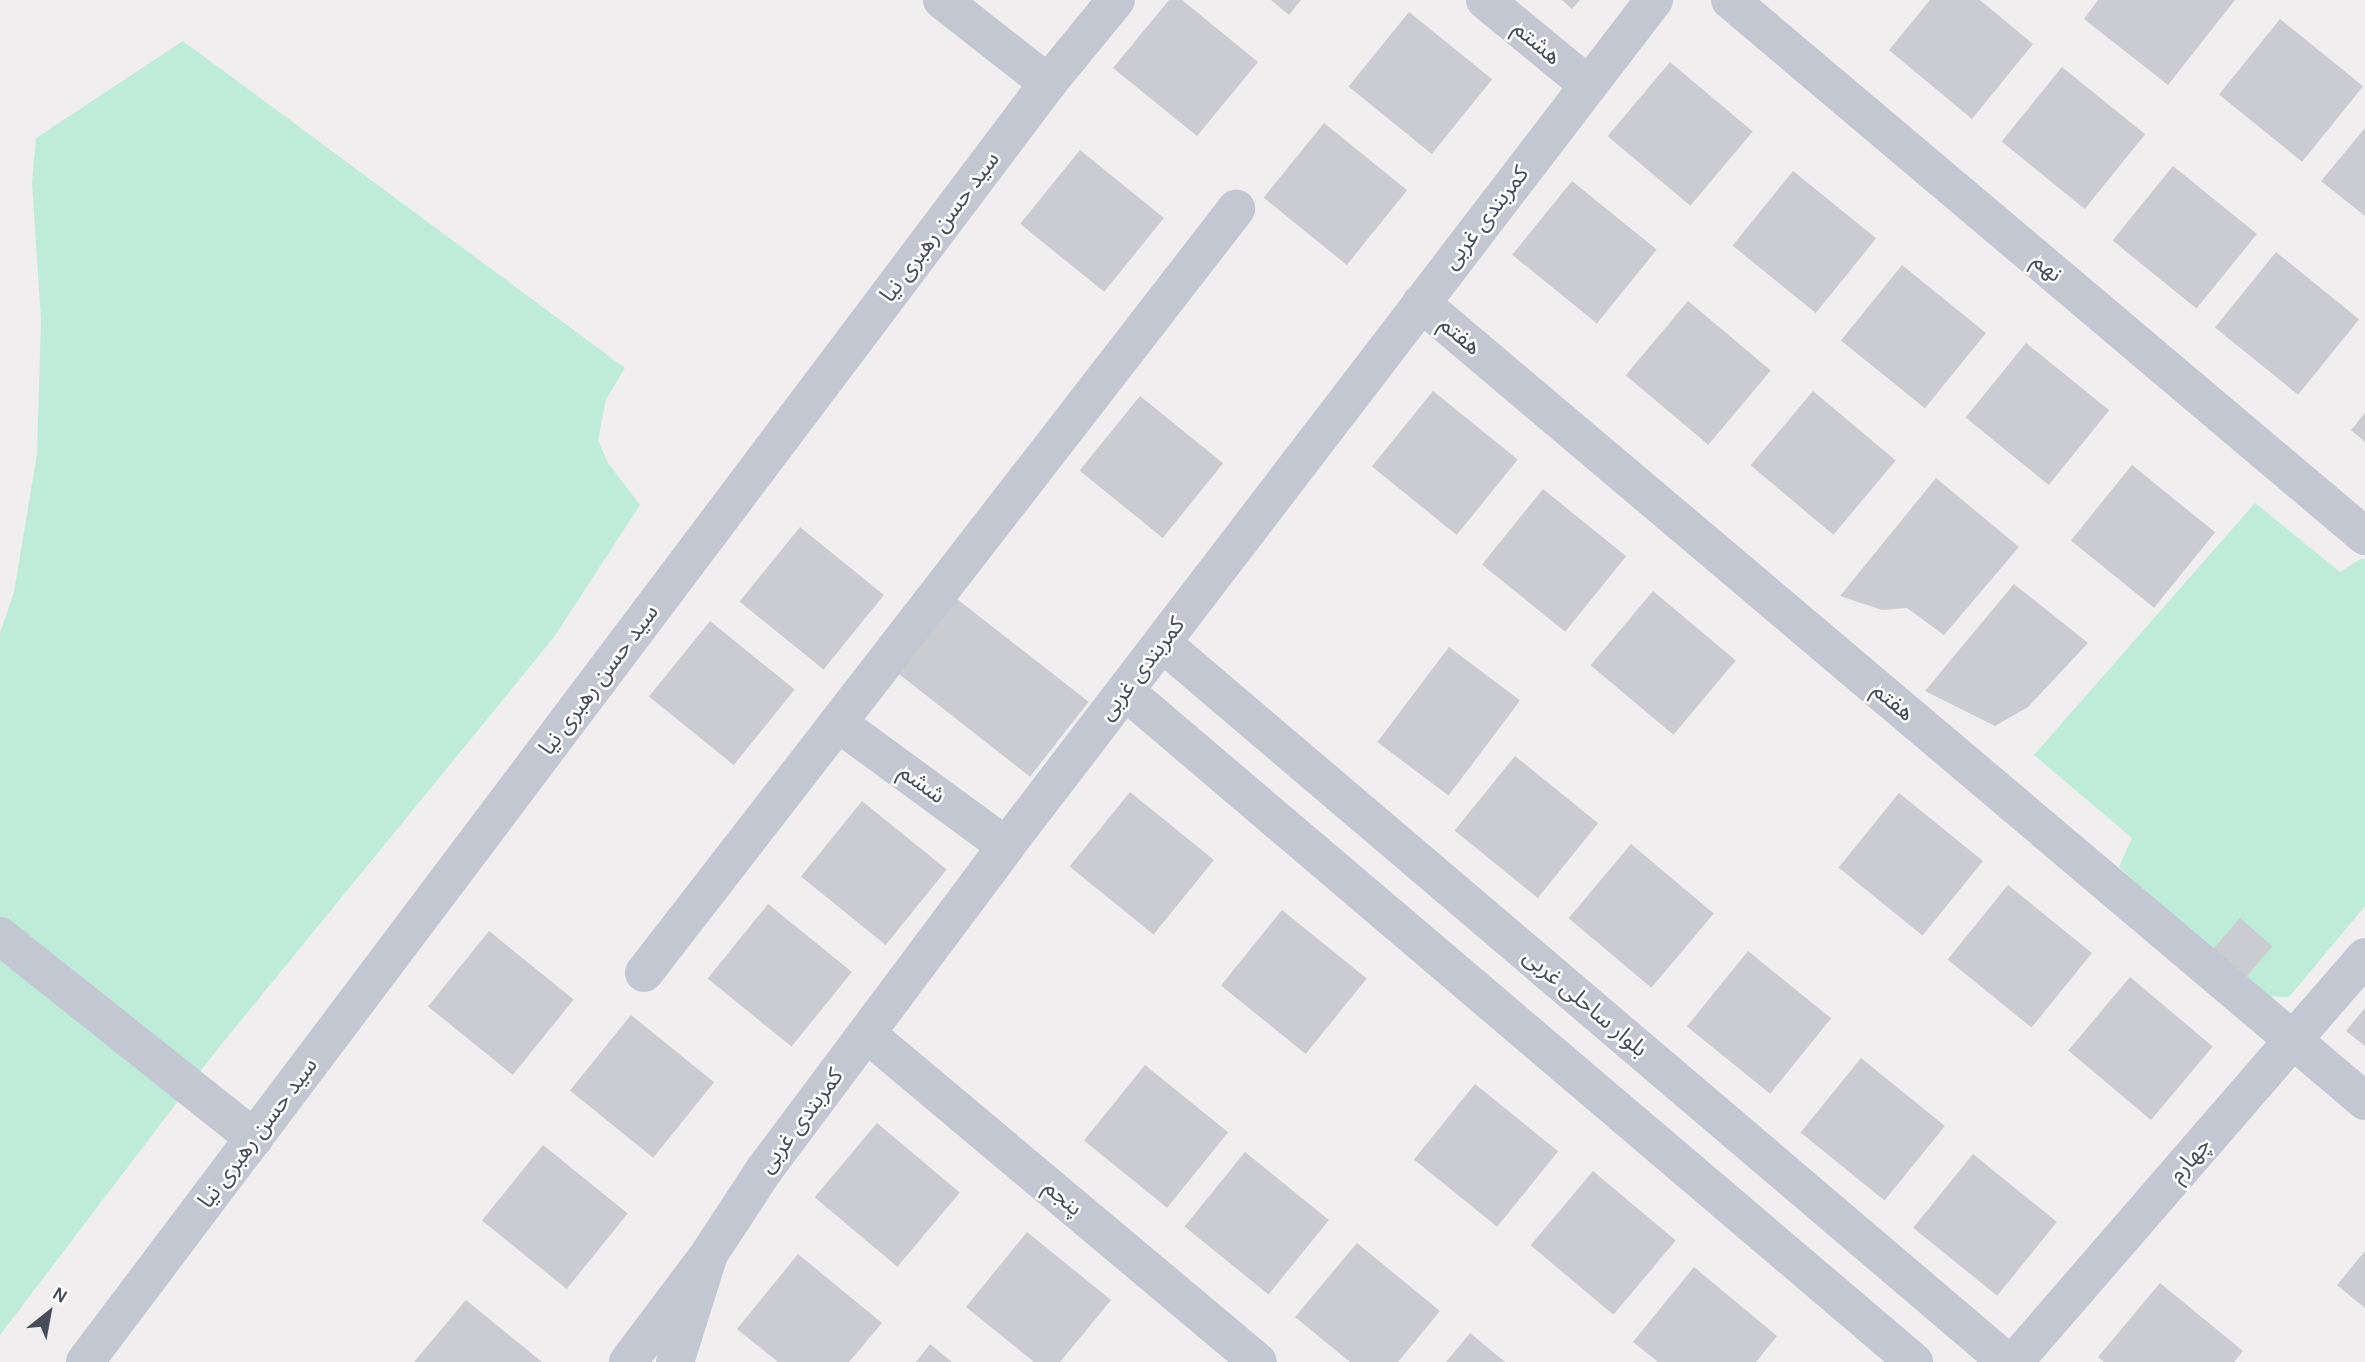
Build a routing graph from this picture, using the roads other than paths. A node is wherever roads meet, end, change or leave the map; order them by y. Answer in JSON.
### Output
{"nodes":[{"id":1,"x":942,"y":0,"type":"edge"},
{"id":2,"x":1116,"y":0,"type":"edge"},
{"id":3,"x":1485,"y":0,"type":"edge"},
{"id":4,"x":1654,"y":0,"type":"edge"},
{"id":5,"x":1730,"y":0,"type":"edge"},
{"id":6,"x":1048,"y":83,"type":"junction"},
{"id":7,"x":1588,"y":85,"type":"junction"},
{"id":8,"x":1236,"y":209,"type":"dead end"},
{"id":9,"x":1421,"y":303,"type":"junction"},
{"id":10,"x":2365,"y":536,"type":"edge"},
{"id":11,"x":1162,"y":643,"type":"junction"},
{"id":12,"x":1125,"y":691,"type":"junction"},
{"id":13,"x":838,"y":723,"type":"junction"},
{"id":14,"x":1006,"y":846,"type":"junction"},
{"id":15,"x":0,"y":936,"type":"edge"},
{"id":16,"x":2365,"y":957,"type":"edge"},
{"id":17,"x":643,"y":973,"type":"dead end"},
{"id":18,"x":867,"y":1034,"type":"junction"},
{"id":19,"x":2294,"y":1041,"type":"junction"},
{"id":20,"x":2365,"y":1101,"type":"edge"},
{"id":21,"x":254,"y":1138,"type":"junction"},
{"id":22,"x":709,"y":1254,"type":"junction"},
{"id":23,"x":85,"y":1362,"type":"edge"},
{"id":24,"x":628,"y":1362,"type":"edge"},
{"id":25,"x":675,"y":1362,"type":"edge"},
{"id":26,"x":1258,"y":1362,"type":"edge"},
{"id":27,"x":1914,"y":1362,"type":"edge"},
{"id":28,"x":2007,"y":1362,"type":"edge"},
{"id":29,"x":2014,"y":1362,"type":"edge"}],
"edges":[{"from":1,"to":6,"type":"street"},
{"from":2,"to":6,"type":"street","name":"سید حسن رهبری نیا"},
{"from":3,"to":7,"type":"street","name":"هشتم"},
{"from":4,"to":7,"type":"street","name":"کمربندی غربی"},
{"from":5,"to":10,"type":"street","name":"نهم"},
{"from":6,"to":21,"type":"street","name":"سید حسن رهبری نیا"},
{"from":7,"to":9,"type":"street","name":"کمربندی غربی"},
{"from":8,"to":13,"type":"street"},
{"from":9,"to":11,"type":"street","name":"کمربندی غربی"},
{"from":9,"to":19,"type":"street","name":"هفتم"},
{"from":11,"to":12,"type":"street","name":"کمربندی غربی"},
{"from":11,"to":28,"type":"street","name":"بلوار ساحلی غربی"},
{"from":12,"to":14,"type":"street","name":"کمربندی غربی"},
{"from":12,"to":27,"type":"street"},
{"from":13,"to":14,"type":"street","name":"ششم"},
{"from":13,"to":17,"type":"street"},
{"from":14,"to":18,"type":"street","name":"کمربندی غربی"},
{"from":15,"to":21,"type":"street"},
{"from":16,"to":19,"type":"street","name":"چهارم"},
{"from":18,"to":22,"type":"street","name":"کمربندی غربی"},
{"from":18,"to":26,"type":"street","name":"پنجم"},
{"from":19,"to":20,"type":"street","name":"هفتم"},
{"from":19,"to":29,"type":"street","name":"چهارم"},
{"from":21,"to":23,"type":"street","name":"سید حسن رهبری نیا"},
{"from":22,"to":24,"type":"street"},
{"from":22,"to":25,"type":"street","name":"کمربندی غربی"}]}
